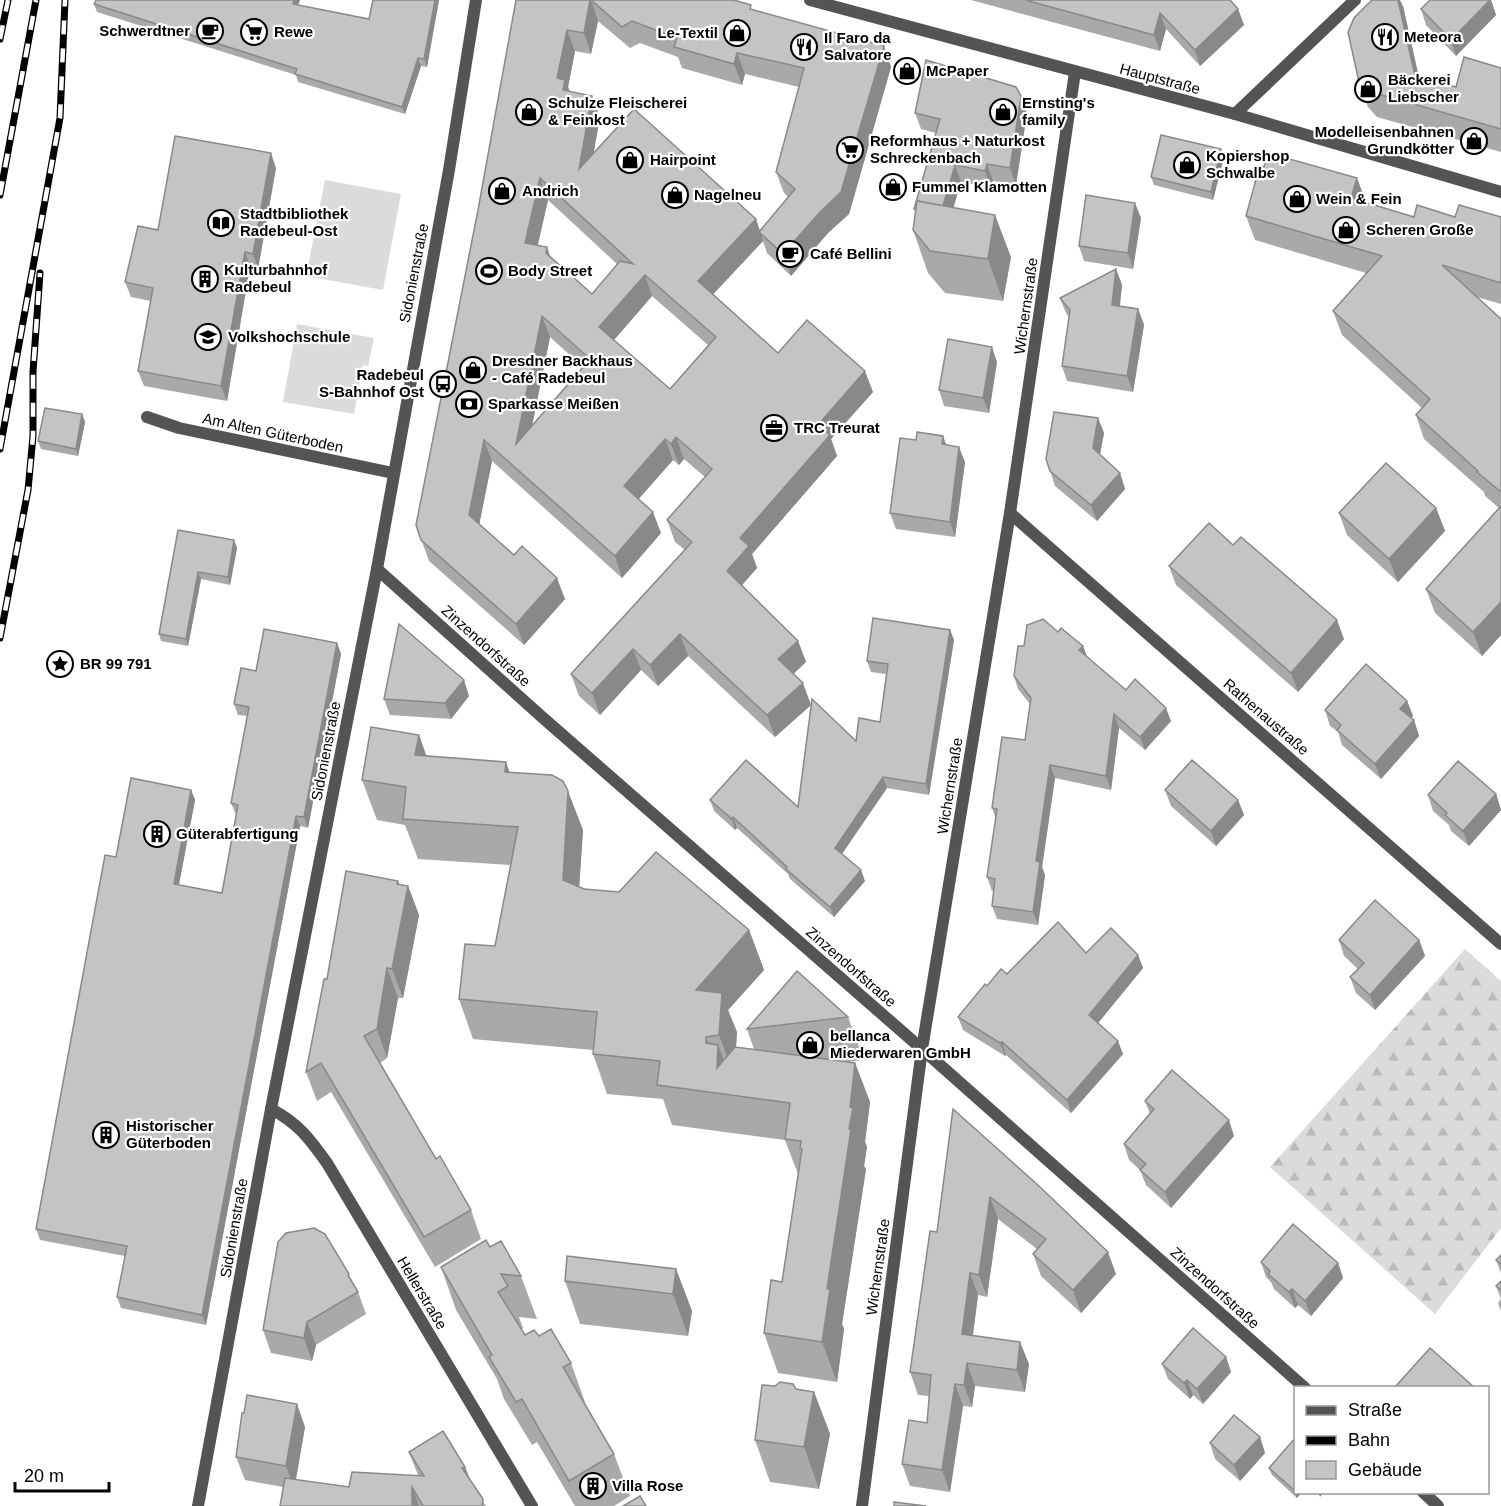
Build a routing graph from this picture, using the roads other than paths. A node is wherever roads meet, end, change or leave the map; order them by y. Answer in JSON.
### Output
{"nodes":[{"id":1,"x":476,"y":0,"type":"edge"},
{"id":2,"x":810,"y":0,"type":"edge"},
{"id":3,"x":1355,"y":0,"type":"edge"},
{"id":4,"x":1075,"y":72,"type":"junction"},
{"id":5,"x":1235,"y":114,"type":"junction"},
{"id":6,"x":1501,"y":192,"type":"edge"},
{"id":7,"x":147,"y":417,"type":"dead end"},
{"id":8,"x":393,"y":473,"type":"junction"},
{"id":9,"x":1010,"y":513,"type":"junction"},
{"id":10,"x":377,"y":569,"type":"junction"},
{"id":11,"x":1501,"y":944,"type":"edge"},
{"id":12,"x":922,"y":1048,"type":"junction"},
{"id":13,"x":271,"y":1109,"type":"junction"},
{"id":14,"x":1303,"y":1386,"type":"edge"},
{"id":15,"x":1425,"y":1494,"type":"edge"},
{"id":16,"x":198,"y":1506,"type":"edge"},
{"id":17,"x":532,"y":1506,"type":"edge"},
{"id":18,"x":862,"y":1506,"type":"edge"},
{"id":19,"x":1438,"y":1506,"type":"edge"}],
"edges":[{"from":1,"to":8,"type":"street","name":"Sidonienstraße"},
{"from":2,"to":4,"type":"street","name":"Hauptstraße"},
{"from":3,"to":5,"type":"street"},
{"from":4,"to":5,"type":"street","name":"Hauptstraße"},
{"from":4,"to":9,"type":"street","name":"Wichernstraße"},
{"from":5,"to":6,"type":"street","name":"Hauptstraße"},
{"from":7,"to":8,"type":"street","name":"Am Alten Güterboden"},
{"from":8,"to":10,"type":"street","name":"Sidonienstraße"},
{"from":9,"to":11,"type":"street","name":"Rathenaustraße"},
{"from":9,"to":12,"type":"street","name":"Wichernstraße"},
{"from":10,"to":12,"type":"street","name":"Zinzendorfstraße"},
{"from":10,"to":13,"type":"street","name":"Sidonienstraße"},
{"from":12,"to":14,"type":"street","name":"Zinzendorfstraße"},
{"from":12,"to":18,"type":"street","name":"Wichernstraße"},
{"from":13,"to":16,"type":"street","name":"Sidonienstraße"},
{"from":13,"to":17,"type":"street","name":"Hellerstraße"},
{"from":15,"to":19,"type":"street"}]}
